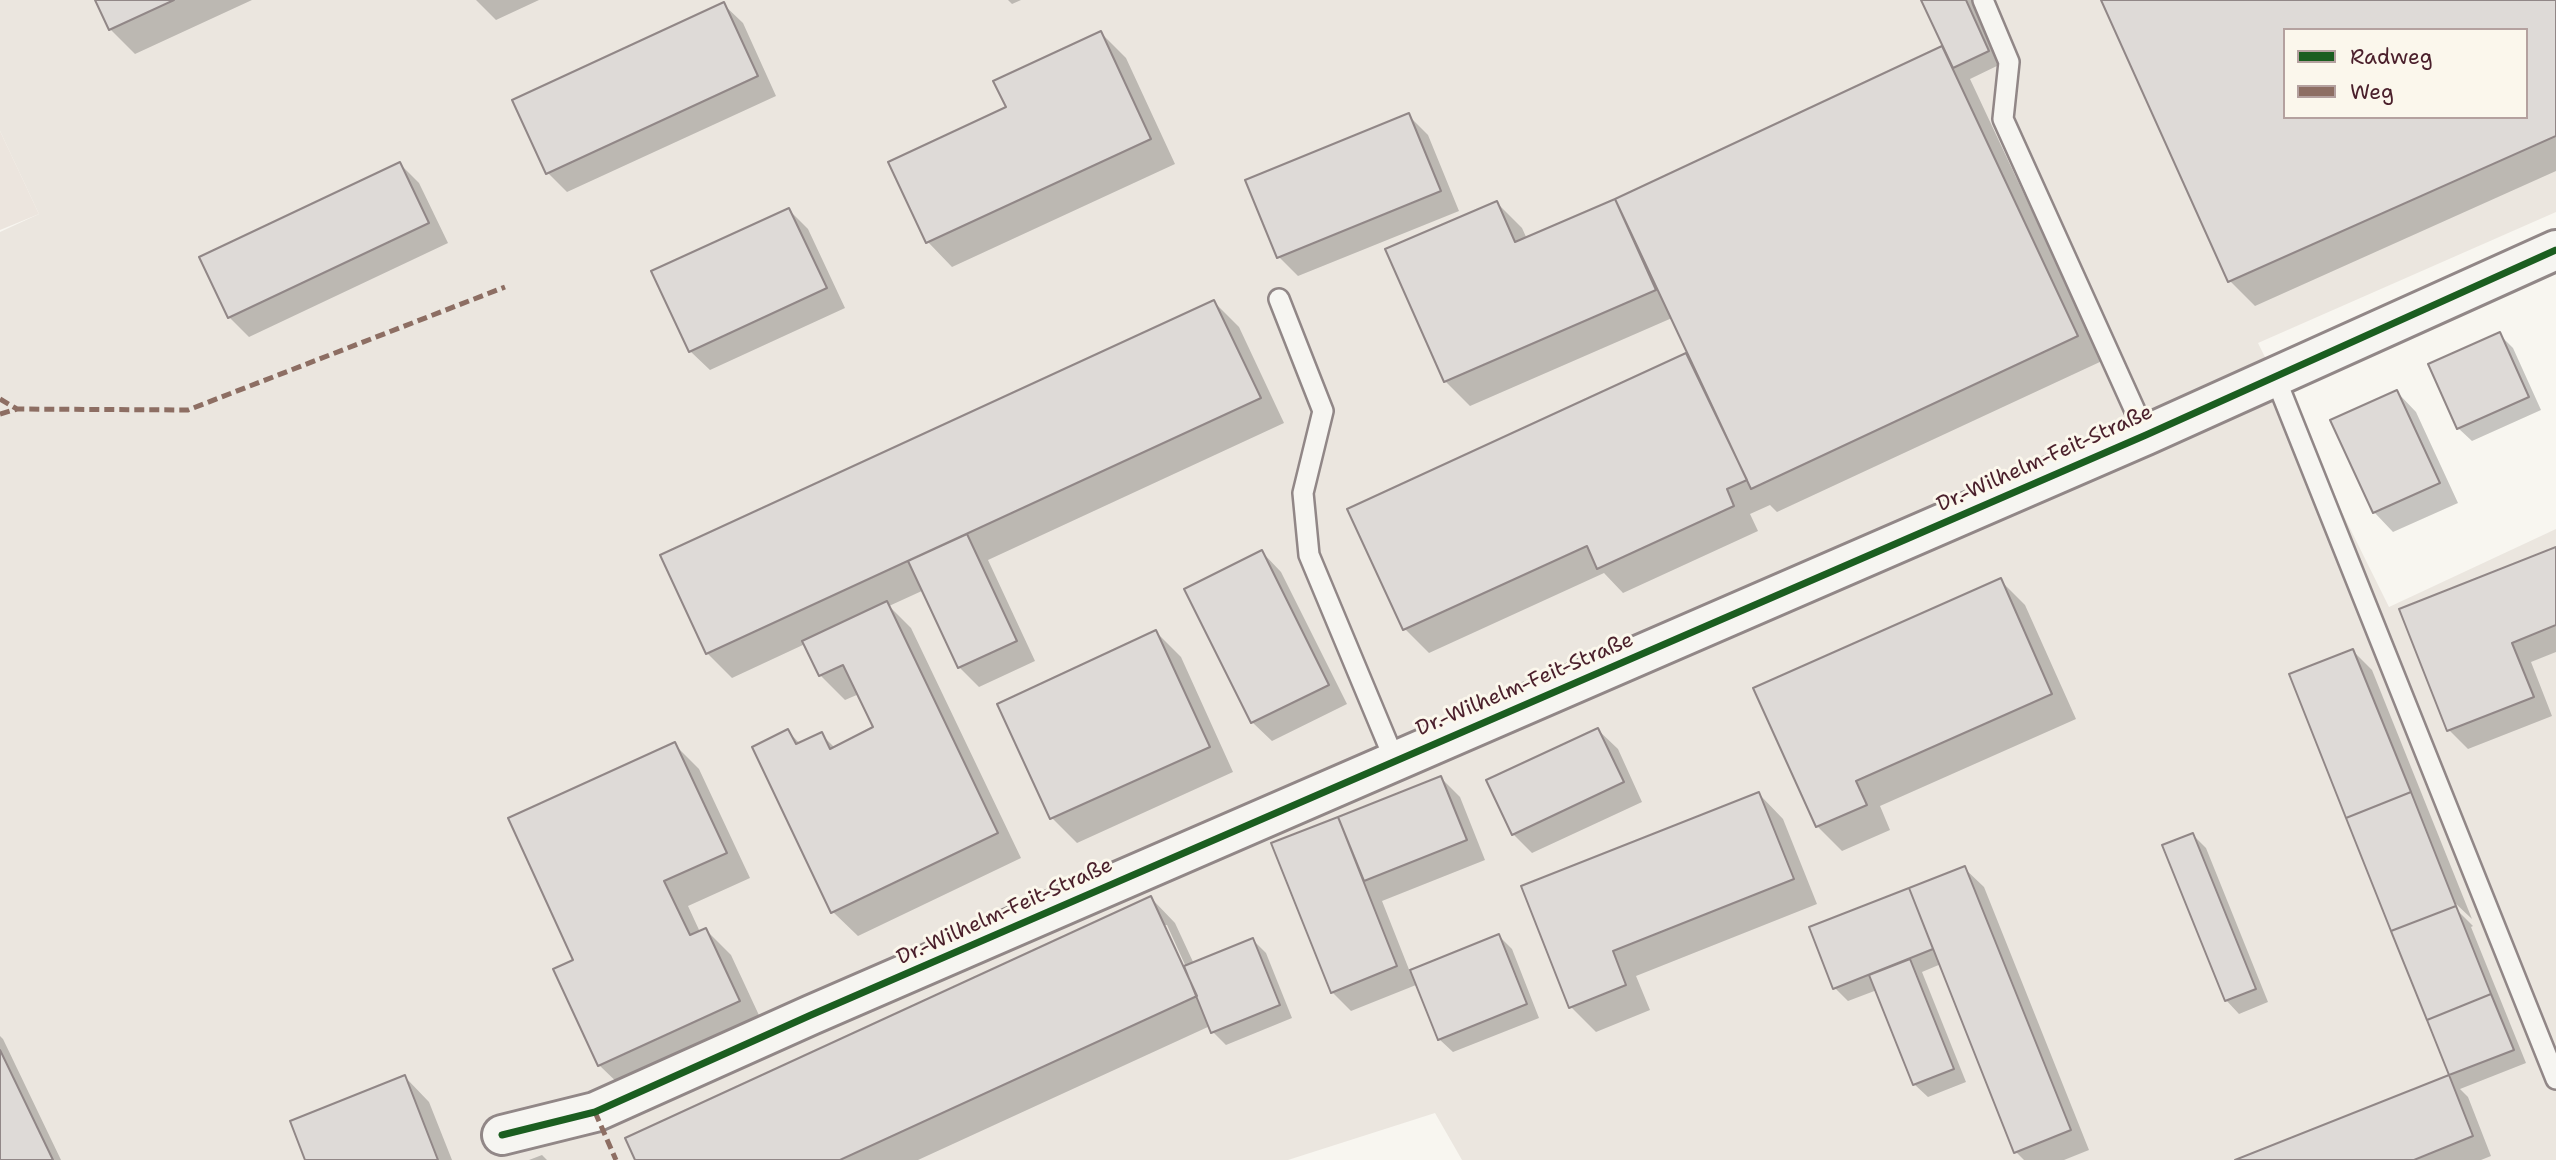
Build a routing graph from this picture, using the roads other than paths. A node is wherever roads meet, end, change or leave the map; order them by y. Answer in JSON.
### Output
{"nodes":[{"id":1,"x":1983,"y":0,"type":"edge"},
{"id":2,"x":2556,"y":250,"type":"edge"},
{"id":3,"x":1279,"y":299,"type":"dead end"},
{"id":4,"x":2275,"y":377,"type":"junction"},
{"id":5,"x":2146,"y":435,"type":"junction"},
{"id":6,"x":1395,"y":761,"type":"junction"},
{"id":7,"x":2556,"y":1079,"type":"edge"},
{"id":8,"x":502,"y":1135,"type":"dead end"}],
"edges":[{"from":1,"to":5,"type":"lane"},
{"from":2,"to":4,"type":"street","name":"Dr.-Wilhelm-Feit-Straße"},
{"from":3,"to":6,"type":"lane"},
{"from":4,"to":5,"type":"street","name":"Dr.-Wilhelm-Feit-Straße"},
{"from":4,"to":7,"type":"lane"},
{"from":5,"to":6,"type":"street","name":"Dr.-Wilhelm-Feit-Straße"},
{"from":6,"to":8,"type":"street","name":"Dr.-Wilhelm-Feit-Straße"}]}
